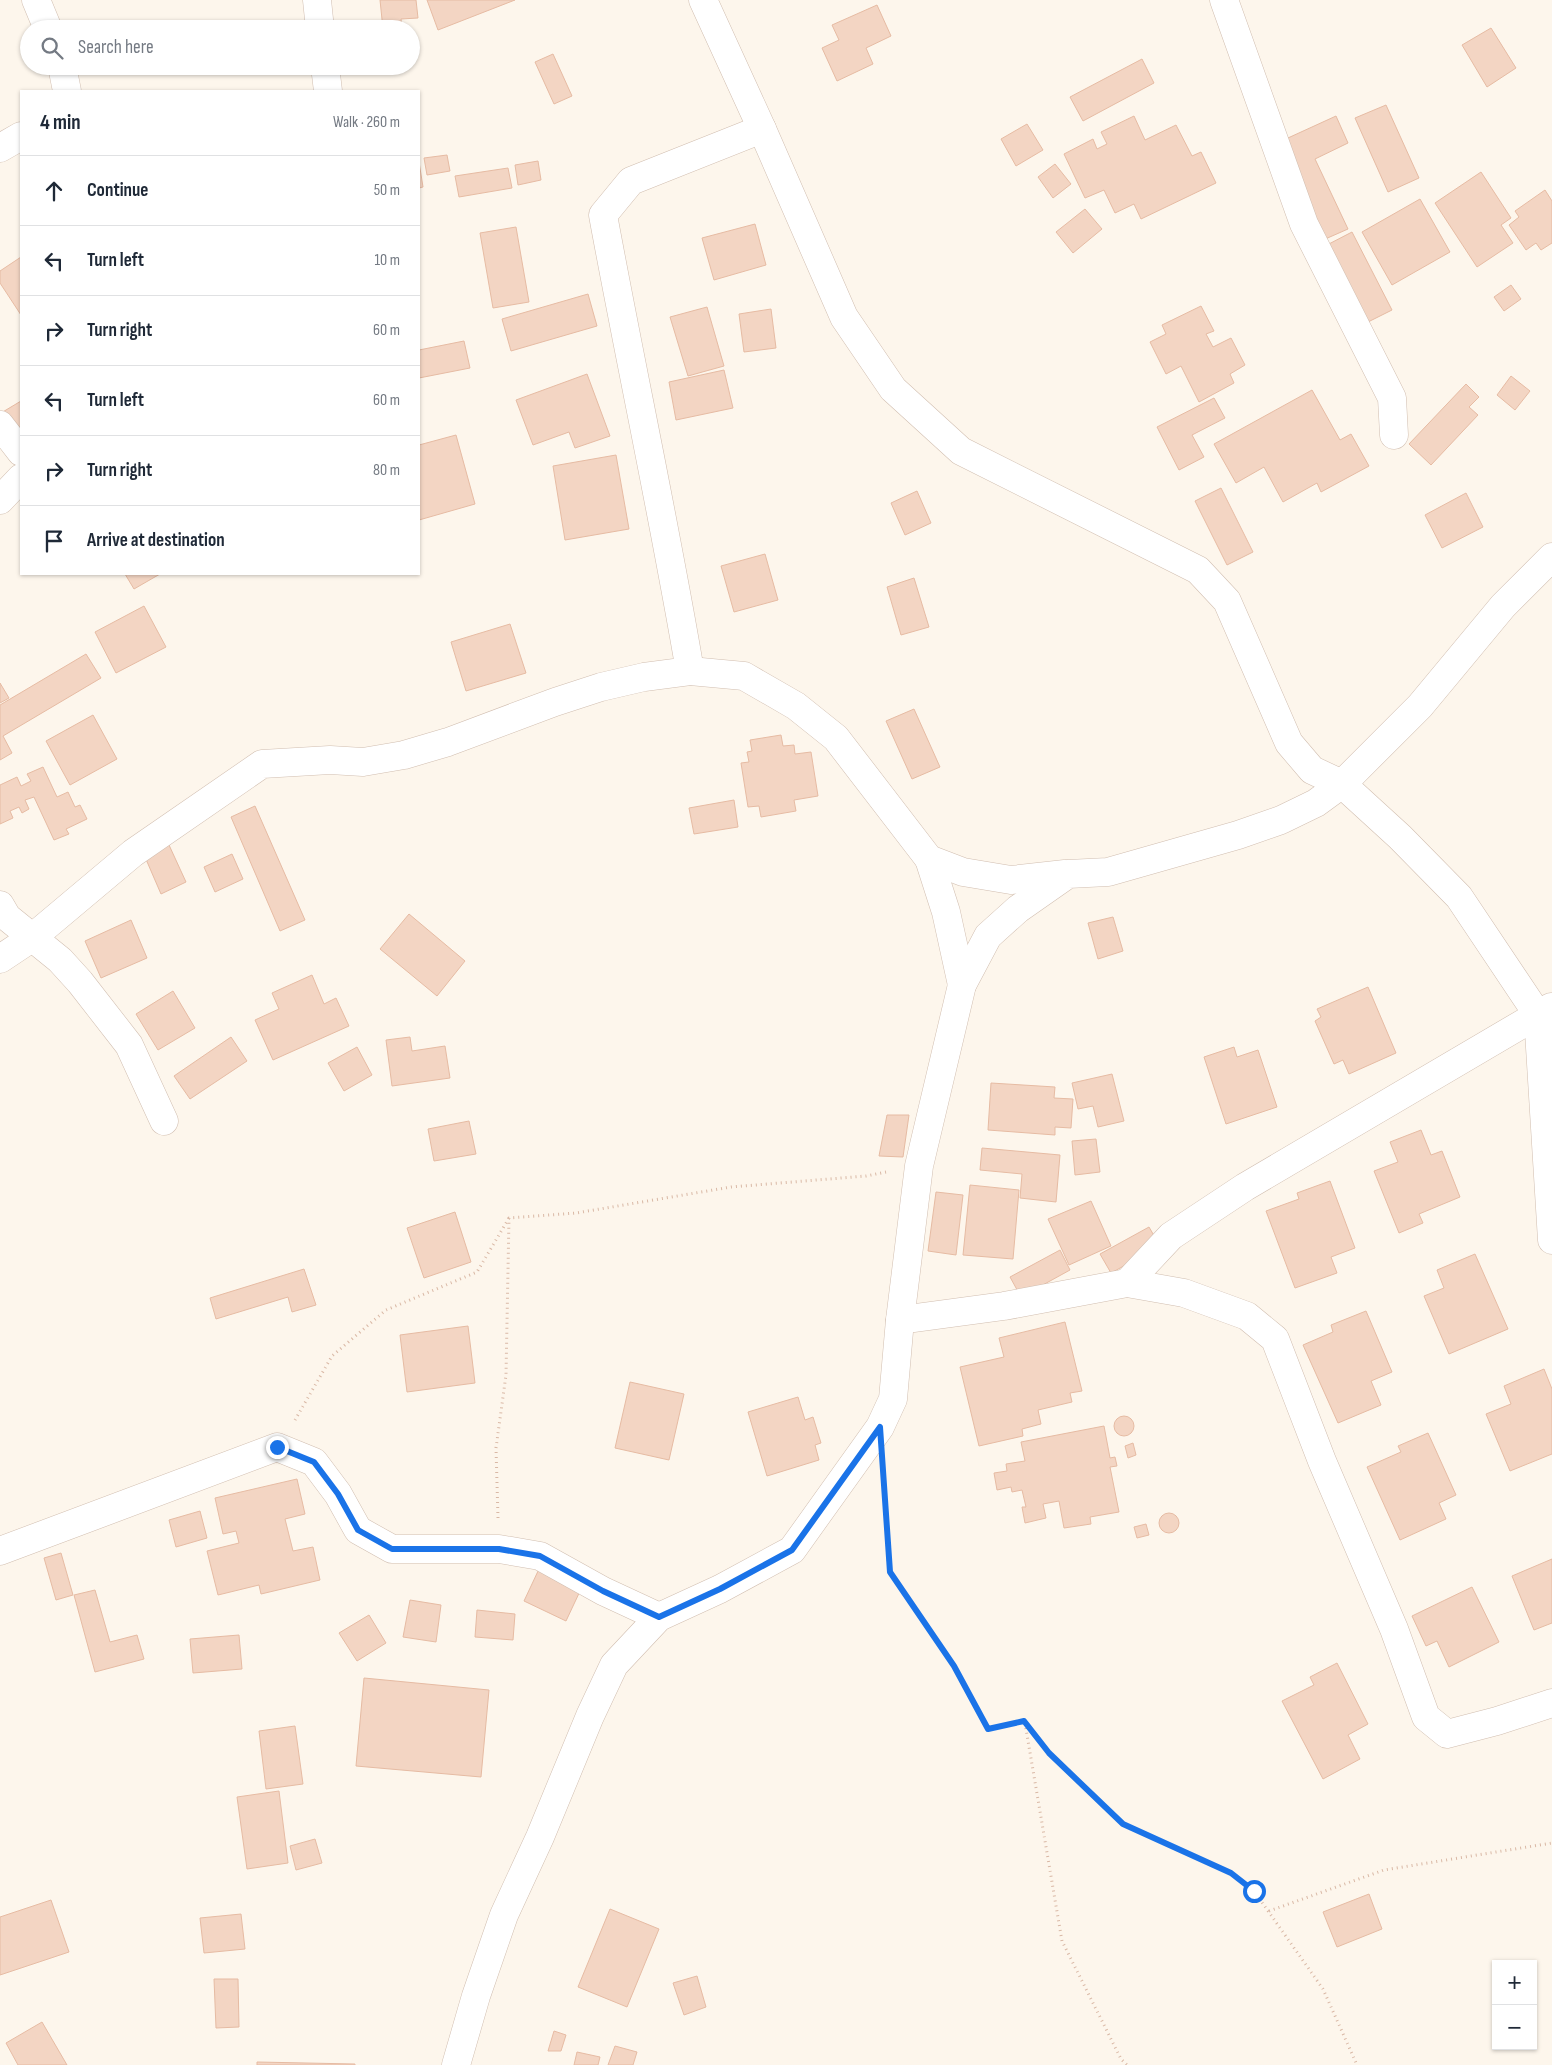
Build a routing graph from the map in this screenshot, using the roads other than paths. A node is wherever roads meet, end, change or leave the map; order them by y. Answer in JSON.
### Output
{"nodes":[{"id":1,"x":36,"y":0,"type":"edge"},
{"id":2,"x":317,"y":0,"type":"edge"},
{"id":3,"x":703,"y":0,"type":"edge"},
{"id":4,"x":1224,"y":0,"type":"edge"},
{"id":5,"x":44,"y":20,"type":"edge"},
{"id":6,"x":319,"y":20,"type":"edge"},
{"id":7,"x":64,"y":75,"type":"edge"},
{"id":8,"x":326,"y":75,"type":"edge"},
{"id":9,"x":67,"y":90,"type":"edge"},
{"id":10,"x":328,"y":90,"type":"edge"},
{"id":11,"x":762,"y":129,"type":"junction"},
{"id":12,"x":20,"y":137,"type":"edge"},
{"id":13,"x":0,"y":148,"type":"edge"},
{"id":14,"x":0,"y":425,"type":"edge"},
{"id":15,"x":1394,"y":435,"type":"dead end"},
{"id":16,"x":20,"y":451,"type":"edge"},
{"id":17,"x":20,"y":479,"type":"edge"},
{"id":18,"x":0,"y":500,"type":"edge"},
{"id":19,"x":1552,"y":557,"type":"edge"},
{"id":20,"x":690,"y":671,"type":"junction"},
{"id":21,"x":1342,"y":784,"type":"junction"},
{"id":22,"x":929,"y":859,"type":"junction"},
{"id":23,"x":1068,"y":874,"type":"junction"},
{"id":24,"x":0,"y":905,"type":"edge"},
{"id":25,"x":33,"y":937,"type":"junction"},
{"id":26,"x":0,"y":959,"type":"edge"},
{"id":27,"x":962,"y":985,"type":"junction"},
{"id":28,"x":1545,"y":1011,"type":"edge"},
{"id":29,"x":164,"y":1122,"type":"dead end"},
{"id":30,"x":1552,"y":1240,"type":"edge"},
{"id":31,"x":1127,"y":1284,"type":"junction"},
{"id":32,"x":900,"y":1320,"type":"junction"},
{"id":33,"x":0,"y":1551,"type":"edge"},
{"id":34,"x":659,"y":1617,"type":"junction"},
{"id":35,"x":1552,"y":1703,"type":"edge"},
{"id":36,"x":456,"y":2065,"type":"edge"}],
"edges":[{"from":1,"to":5,"type":"street"},
{"from":2,"to":6,"type":"street"},
{"from":3,"to":11,"type":"street"},
{"from":4,"to":15,"type":"street"},
{"from":7,"to":9,"type":"street"},
{"from":8,"to":10,"type":"street"},
{"from":11,"to":20,"type":"street"},
{"from":11,"to":21,"type":"street"},
{"from":12,"to":13,"type":"street"},
{"from":14,"to":16,"type":"street"},
{"from":17,"to":18,"type":"street"},
{"from":19,"to":21,"type":"street"},
{"from":20,"to":22,"type":"street"},
{"from":20,"to":25,"type":"street"},
{"from":21,"to":23,"type":"street"},
{"from":21,"to":28,"type":"street"},
{"from":22,"to":23,"type":"street"},
{"from":22,"to":27,"type":"street"},
{"from":23,"to":27,"type":"street"},
{"from":24,"to":25,"type":"street"},
{"from":25,"to":26,"type":"street"},
{"from":25,"to":29,"type":"street"},
{"from":27,"to":32,"type":"street"},
{"from":28,"to":30,"type":"street"},
{"from":28,"to":31,"type":"street"},
{"from":31,"to":32,"type":"street"},
{"from":31,"to":35,"type":"street"},
{"from":32,"to":34,"type":"street"},
{"from":33,"to":34,"type":"street"},
{"from":34,"to":36,"type":"street"}]}
